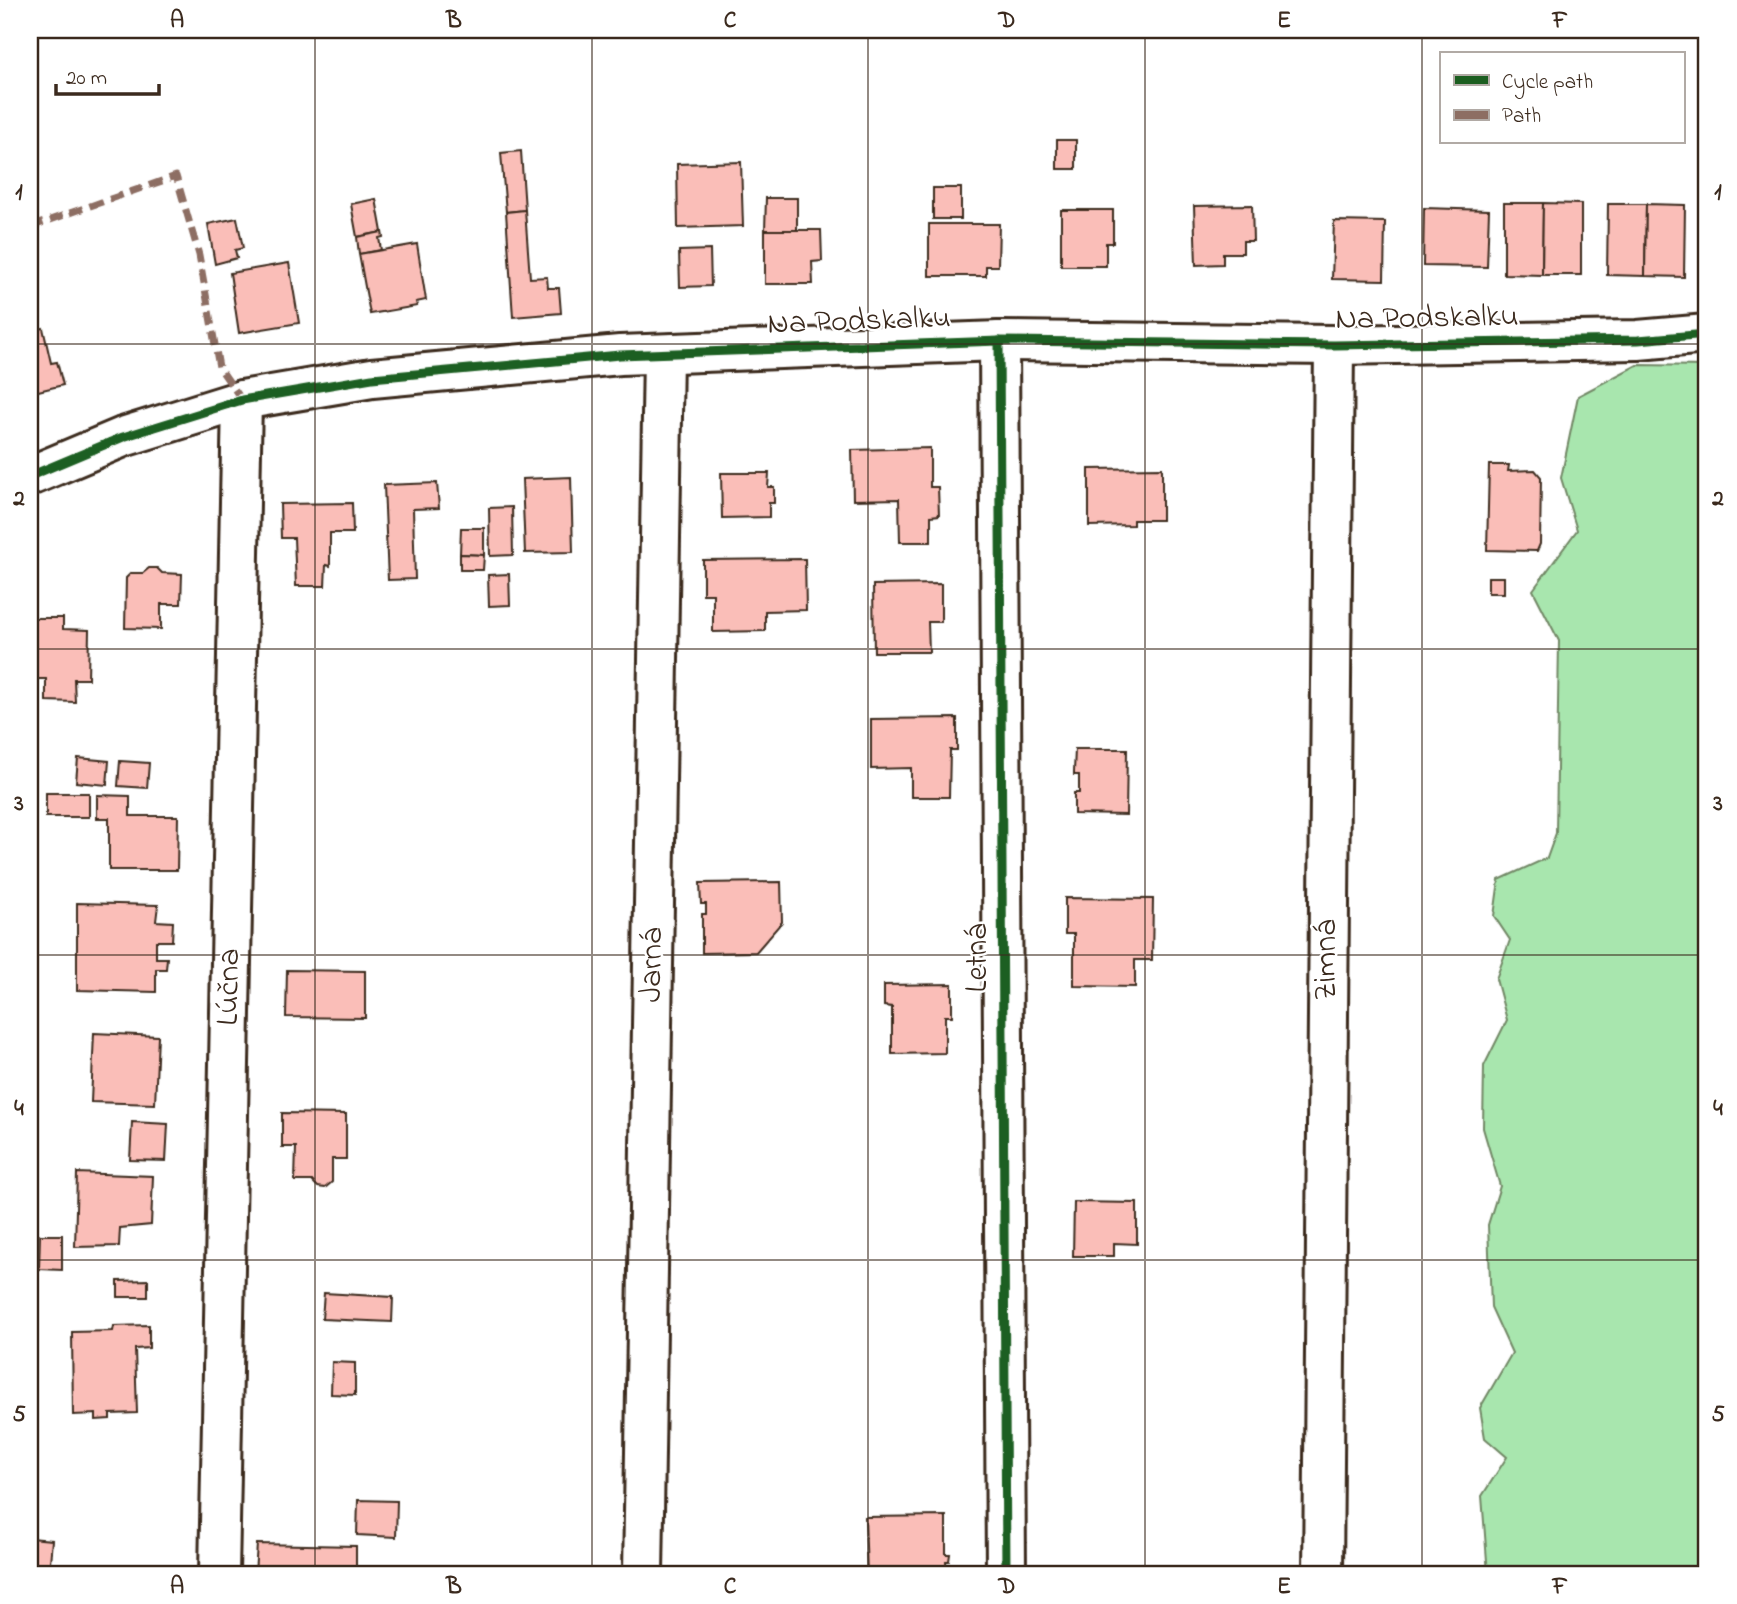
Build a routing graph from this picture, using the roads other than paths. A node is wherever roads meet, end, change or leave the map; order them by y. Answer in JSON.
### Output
{"nodes":[{"id":1,"x":1707,"y":334,"type":"edge"},
{"id":2,"x":999,"y":341,"type":"junction"},
{"id":3,"x":1334,"y":345,"type":"junction"},
{"id":4,"x":663,"y":355,"type":"junction"},
{"id":5,"x":242,"y":400,"type":"junction"},
{"id":6,"x":30,"y":476,"type":"edge"},
{"id":7,"x":219,"y":1574,"type":"edge"},
{"id":8,"x":643,"y":1574,"type":"edge"},
{"id":9,"x":1006,"y":1574,"type":"edge"},
{"id":10,"x":1322,"y":1574,"type":"edge"}],
"edges":[{"from":1,"to":3,"type":"street","name":"Na Podskalku"},
{"from":2,"to":3,"type":"street","name":"Na Podskalku"},
{"from":2,"to":4,"type":"street","name":"Na Podskalku"},
{"from":2,"to":9,"type":"street","name":"Letná"},
{"from":3,"to":10,"type":"street","name":"Zimná"},
{"from":4,"to":5,"type":"street","name":"Na Podskalku"},
{"from":4,"to":8,"type":"street","name":"Jarná"},
{"from":5,"to":6,"type":"street","name":"Na Podskalku"},
{"from":5,"to":7,"type":"street","name":"Lúčna"}]}
